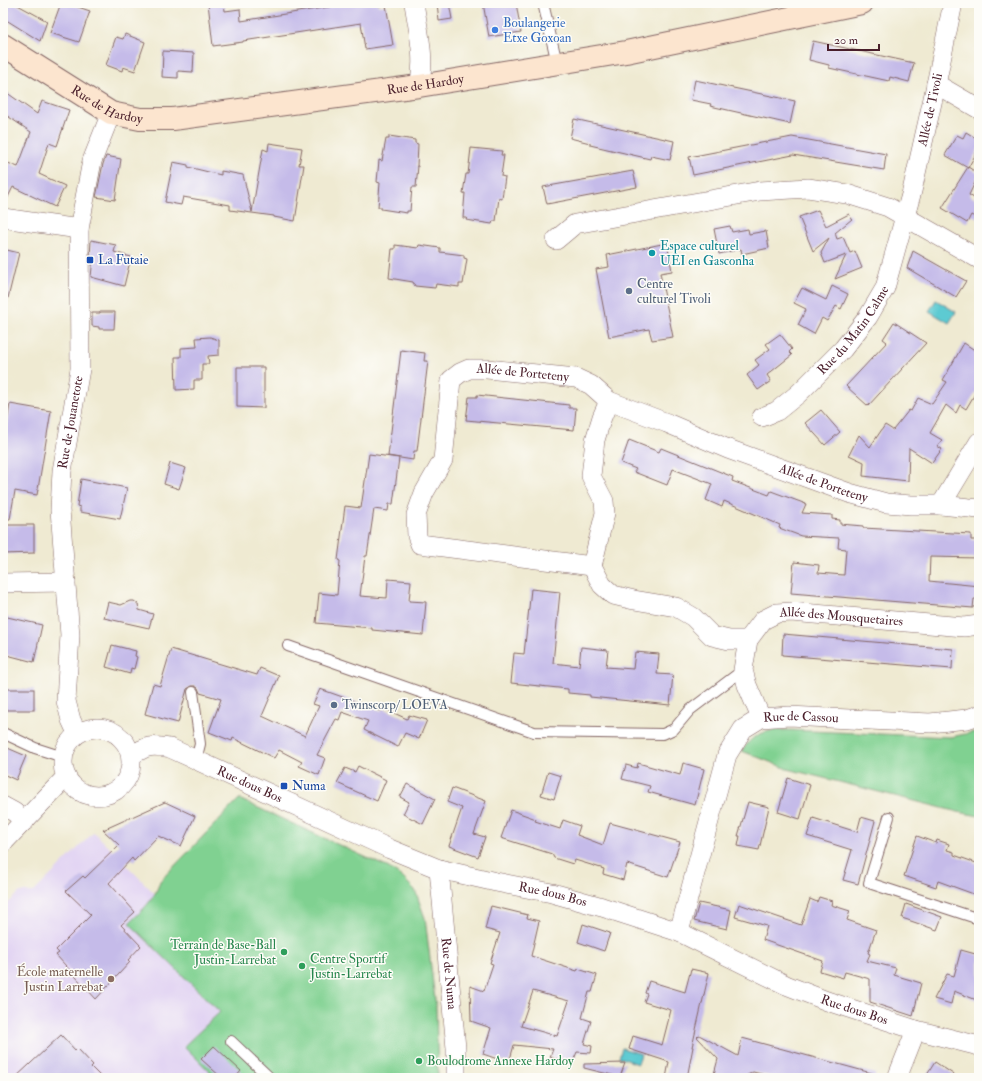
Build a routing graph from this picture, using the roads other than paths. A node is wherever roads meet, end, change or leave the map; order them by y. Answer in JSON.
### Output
{"nodes":[{"id":1,"x":414,"y":3,"type":"edge"},
{"id":2,"x":543,"y":3,"type":"edge"},
{"id":3,"x":859,"y":3,"type":"edge"},
{"id":4,"x":953,"y":3,"type":"edge"},
{"id":5,"x":3,"y":45,"type":"edge"},
{"id":6,"x":557,"y":63,"type":"junction"},
{"id":7,"x":936,"y":84,"type":"junction"},
{"id":8,"x":419,"y":86,"type":"junction"},
{"id":9,"x":979,"y":109,"type":"edge"},
{"id":10,"x":111,"y":113,"type":"junction"},
{"id":11,"x":906,"y":216,"type":"junction"},
{"id":12,"x":3,"y":218,"type":"edge"},
{"id":13,"x":79,"y":229,"type":"junction"},
{"id":14,"x":556,"y":240,"type":"dead end"},
{"id":15,"x":979,"y":259,"type":"edge"},
{"id":16,"x":610,"y":401,"type":"junction"},
{"id":17,"x":762,"y":417,"type":"dead end"},
{"id":18,"x":979,"y":442,"type":"edge"},
{"id":19,"x":941,"y":505,"type":"junction"},
{"id":20,"x":979,"y":509,"type":"edge"},
{"id":21,"x":592,"y":566,"type":"junction"},
{"id":22,"x":66,"y":582,"type":"junction"},
{"id":23,"x":3,"y":583,"type":"edge"},
{"id":24,"x":979,"y":625,"type":"edge"},
{"id":25,"x":748,"y":640,"type":"junction"},
{"id":26,"x":288,"y":646,"type":"dead end"},
{"id":27,"x":743,"y":670,"type":"junction"},
{"id":28,"x":193,"y":692,"type":"dead end"},
{"id":29,"x":979,"y":716,"type":"edge"},
{"id":30,"x":761,"y":718,"type":"junction"},
{"id":31,"x":3,"y":733,"type":"edge"},
{"id":32,"x":78,"y":733,"type":"junction"},
{"id":33,"x":132,"y":756,"type":"junction"},
{"id":34,"x":63,"y":757,"type":"junction"},
{"id":35,"x":196,"y":760,"type":"junction"},
{"id":36,"x":66,"y":777,"type":"junction"},
{"id":37,"x":3,"y":806,"type":"edge"},
{"id":38,"x":889,"y":817,"type":"dead end"},
{"id":39,"x":26,"y":821,"type":"junction"},
{"id":40,"x":3,"y":843,"type":"edge"},
{"id":41,"x":439,"y":869,"type":"junction"},
{"id":42,"x":979,"y":919,"type":"edge"},
{"id":43,"x":679,"y":932,"type":"junction"},
{"id":44,"x":916,"y":1030,"type":"junction"},
{"id":45,"x":231,"y":1041,"type":"dead end"},
{"id":46,"x":979,"y":1046,"type":"edge"},
{"id":47,"x":270,"y":1078,"type":"edge"},
{"id":48,"x":456,"y":1078,"type":"edge"},
{"id":49,"x":897,"y":1078,"type":"edge"}],
"edges":[{"from":1,"to":8,"type":"street"},
{"from":2,"to":6,"type":"lane"},
{"from":3,"to":6,"type":"street","name":"Rue de Hardoy"},
{"from":4,"to":7,"type":"street","name":"Allée de Tivoli"},
{"from":5,"to":10,"type":"street","name":"Rue de Hardoy"},
{"from":6,"to":8,"type":"street","name":"Rue de Hardoy"},
{"from":7,"to":9,"type":"street"},
{"from":7,"to":11,"type":"street","name":"Allée de Tivoli"},
{"from":8,"to":10,"type":"street","name":"Rue de Hardoy"},
{"from":10,"to":13,"type":"street","name":"Rue de Jouanetote"},
{"from":11,"to":14,"type":"street"},
{"from":11,"to":15,"type":"street"},
{"from":11,"to":17,"type":"street","name":"Rue du Matin Calme"},
{"from":12,"to":13,"type":"street"},
{"from":13,"to":22,"type":"street","name":"Rue de Jouanetote"},
{"from":16,"to":19,"type":"street","name":"Allée de Porteteny"},
{"from":16,"to":21,"type":"street"},
{"from":16,"to":21,"type":"street","name":"Allée de Porteteny"},
{"from":18,"to":19,"type":"street"},
{"from":19,"to":20,"type":"street","name":"Allée de Porteteny"},
{"from":21,"to":25,"type":"street"},
{"from":22,"to":23,"type":"street"},
{"from":22,"to":32,"type":"street","name":"Rue de Jouanetote"},
{"from":24,"to":25,"type":"street","name":"Allée des Mousquetaires"},
{"from":25,"to":27,"type":"street","name":"Allée des Mousquetaires"},
{"from":26,"to":27,"type":"lane"},
{"from":27,"to":30,"type":"street","name":"Allée des Mousquetaires"},
{"from":28,"to":35,"type":"lane"},
{"from":29,"to":30,"type":"street","name":"Rue de Cassou"},
{"from":30,"to":43,"type":"street","name":"Rue de Cassou"},
{"from":31,"to":34,"type":"lane"},
{"from":32,"to":33,"type":"street"},
{"from":32,"to":34,"type":"street"},
{"from":33,"to":35,"type":"street","name":"Rue dous Bos"},
{"from":33,"to":36,"type":"street"},
{"from":34,"to":36,"type":"street"},
{"from":35,"to":41,"type":"street","name":"Rue dous Bos"},
{"from":36,"to":39,"type":"street"},
{"from":37,"to":39,"type":"street"},
{"from":38,"to":42,"type":"lane"},
{"from":39,"to":40,"type":"street"},
{"from":41,"to":43,"type":"street","name":"Rue dous Bos"},
{"from":41,"to":48,"type":"street","name":"Rue de Numa"},
{"from":43,"to":44,"type":"street","name":"Rue dous Bos"},
{"from":44,"to":46,"type":"street","name":"Rue dous Bos"},
{"from":44,"to":49,"type":"street"},
{"from":45,"to":47,"type":"lane"}]}
